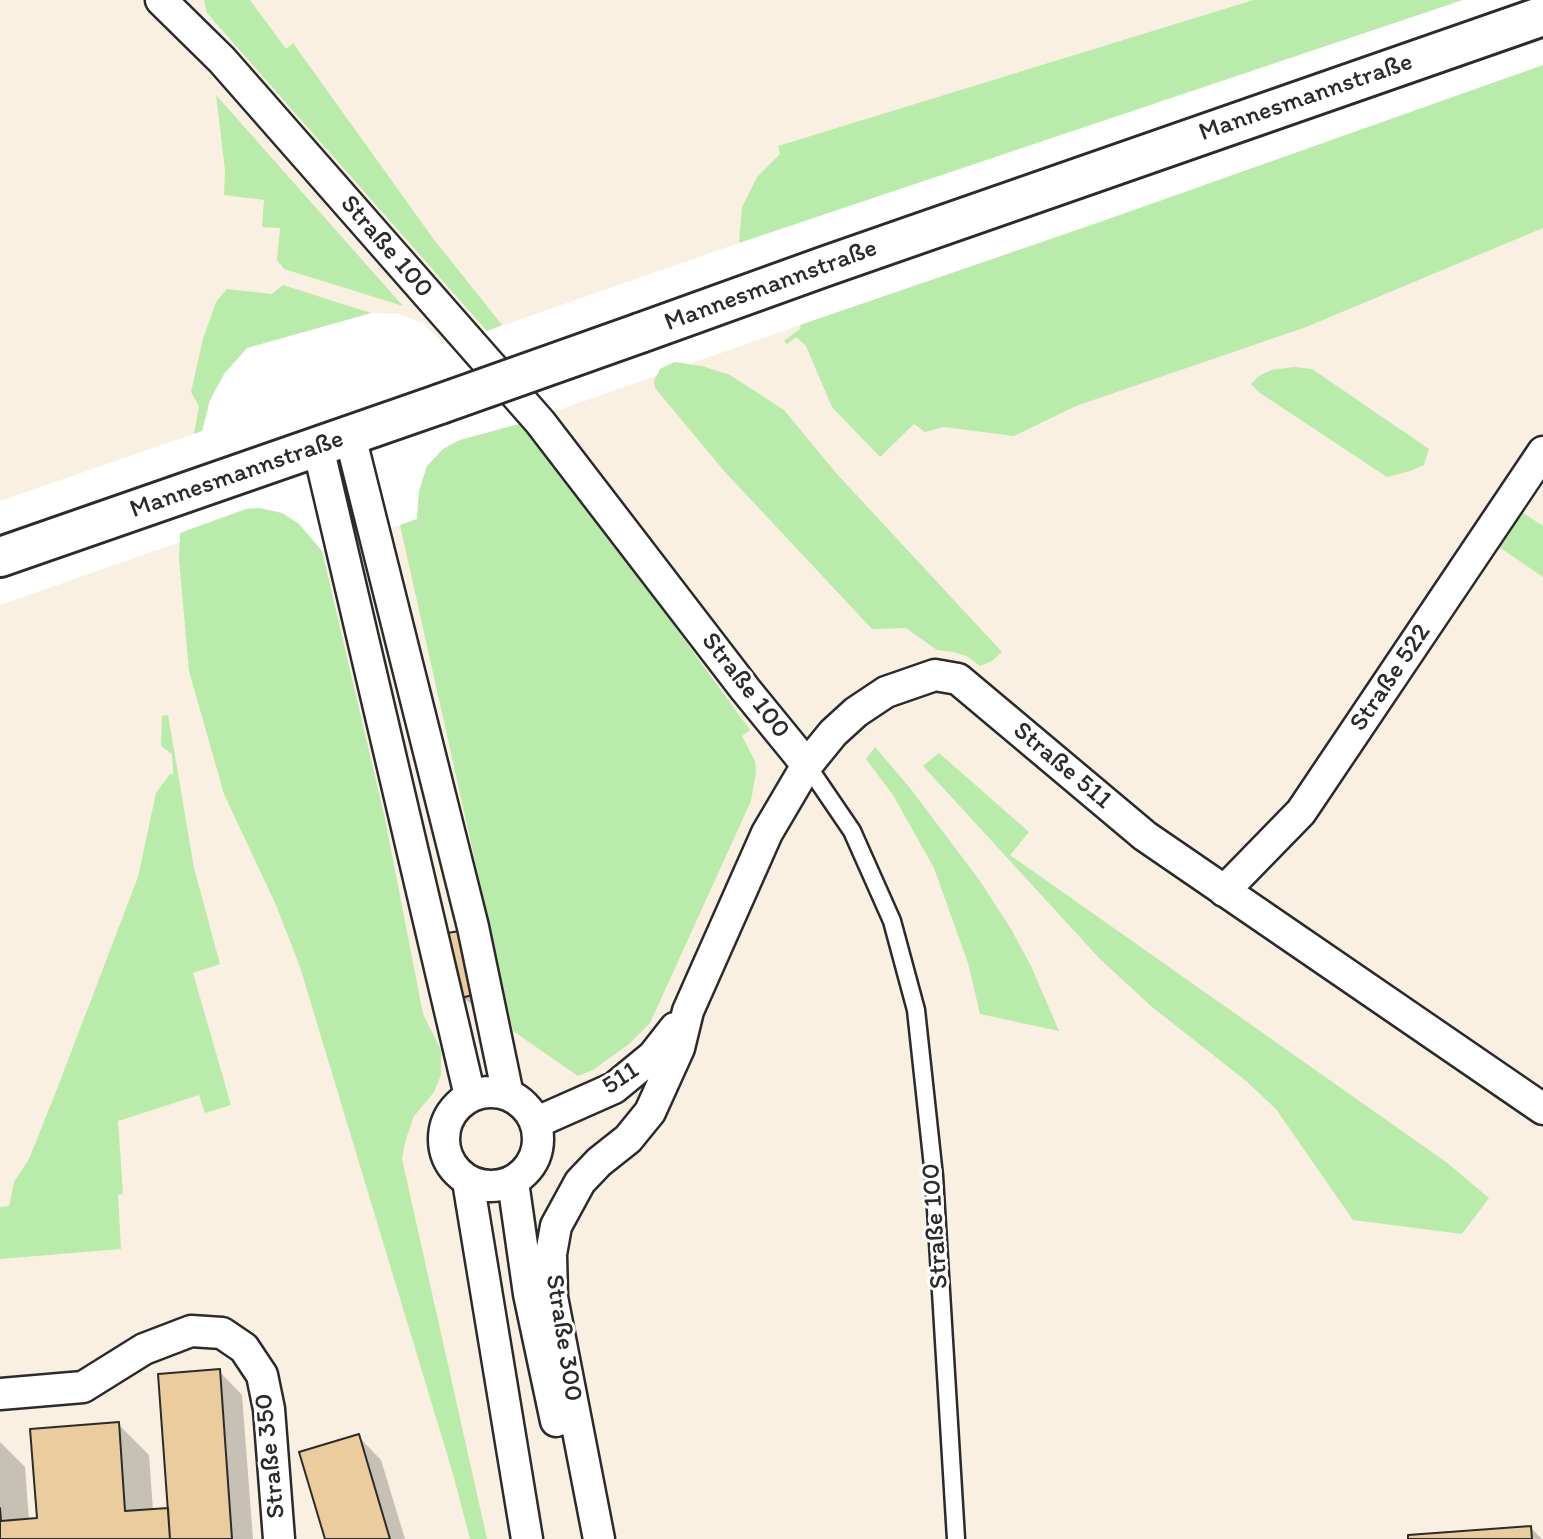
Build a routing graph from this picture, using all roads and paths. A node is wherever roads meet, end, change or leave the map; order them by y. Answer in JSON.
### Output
{"nodes":[{"id":1,"x":161,"y":0,"type":"edge"},
{"id":2,"x":1543,"y":16,"type":"edge"},
{"id":3,"x":334,"y":442,"type":"junction"},
{"id":4,"x":1543,"y":452,"type":"edge"},
{"id":5,"x":0,"y":557,"type":"edge"},
{"id":6,"x":807,"y":765,"type":"junction"},
{"id":7,"x":1224,"y":891,"type":"junction"},
{"id":8,"x":688,"y":1011,"type":"junction"},
{"id":9,"x":508,"y":1095,"type":"junction"},
{"id":10,"x":470,"y":1096,"type":"junction"},
{"id":11,"x":1543,"y":1109,"type":"edge"},
{"id":12,"x":535,"y":1123,"type":"junction"},
{"id":13,"x":468,"y":1181,"type":"junction"},
{"id":14,"x":513,"y":1182,"type":"junction"},
{"id":15,"x":0,"y":1394,"type":"edge"},
{"id":16,"x":279,"y":1539,"type":"edge"},
{"id":17,"x":527,"y":1539,"type":"edge"},
{"id":18,"x":588,"y":1539,"type":"edge"},
{"id":19,"x":599,"y":1539,"type":"edge"},
{"id":20,"x":956,"y":1539,"type":"edge"}],
"edges":[{"from":1,"to":6,"type":"street","name":"Straße 100"},
{"from":2,"to":3,"type":"main road","name":"Mannesmannstraße","bridge":true},
{"from":3,"to":5,"type":"main road","name":"Mannesmannstraße"},
{"from":3,"to":9,"type":"street"},
{"from":3,"to":10,"type":"street"},
{"from":4,"to":7,"type":"street","name":"Straße 522"},
{"from":6,"to":7,"type":"street","name":"Straße 511"},
{"from":6,"to":8,"type":"street","name":"Straße 511"},
{"from":6,"to":20,"type":"lane","name":"Straße 100"},
{"from":7,"to":11,"type":"street","name":"Straße 511"},
{"from":8,"to":12,"type":"street","name":"511"},
{"from":8,"to":19,"type":"street","name":"Straße 300"},
{"from":9,"to":10,"type":"street"},
{"from":9,"to":12,"type":"street"},
{"from":10,"to":13,"type":"street"},
{"from":12,"to":14,"type":"street"},
{"from":13,"to":14,"type":"street"},
{"from":13,"to":17,"type":"street"},
{"from":14,"to":18,"type":"street"},
{"from":15,"to":16,"type":"street","name":"Straße 350"}]}
